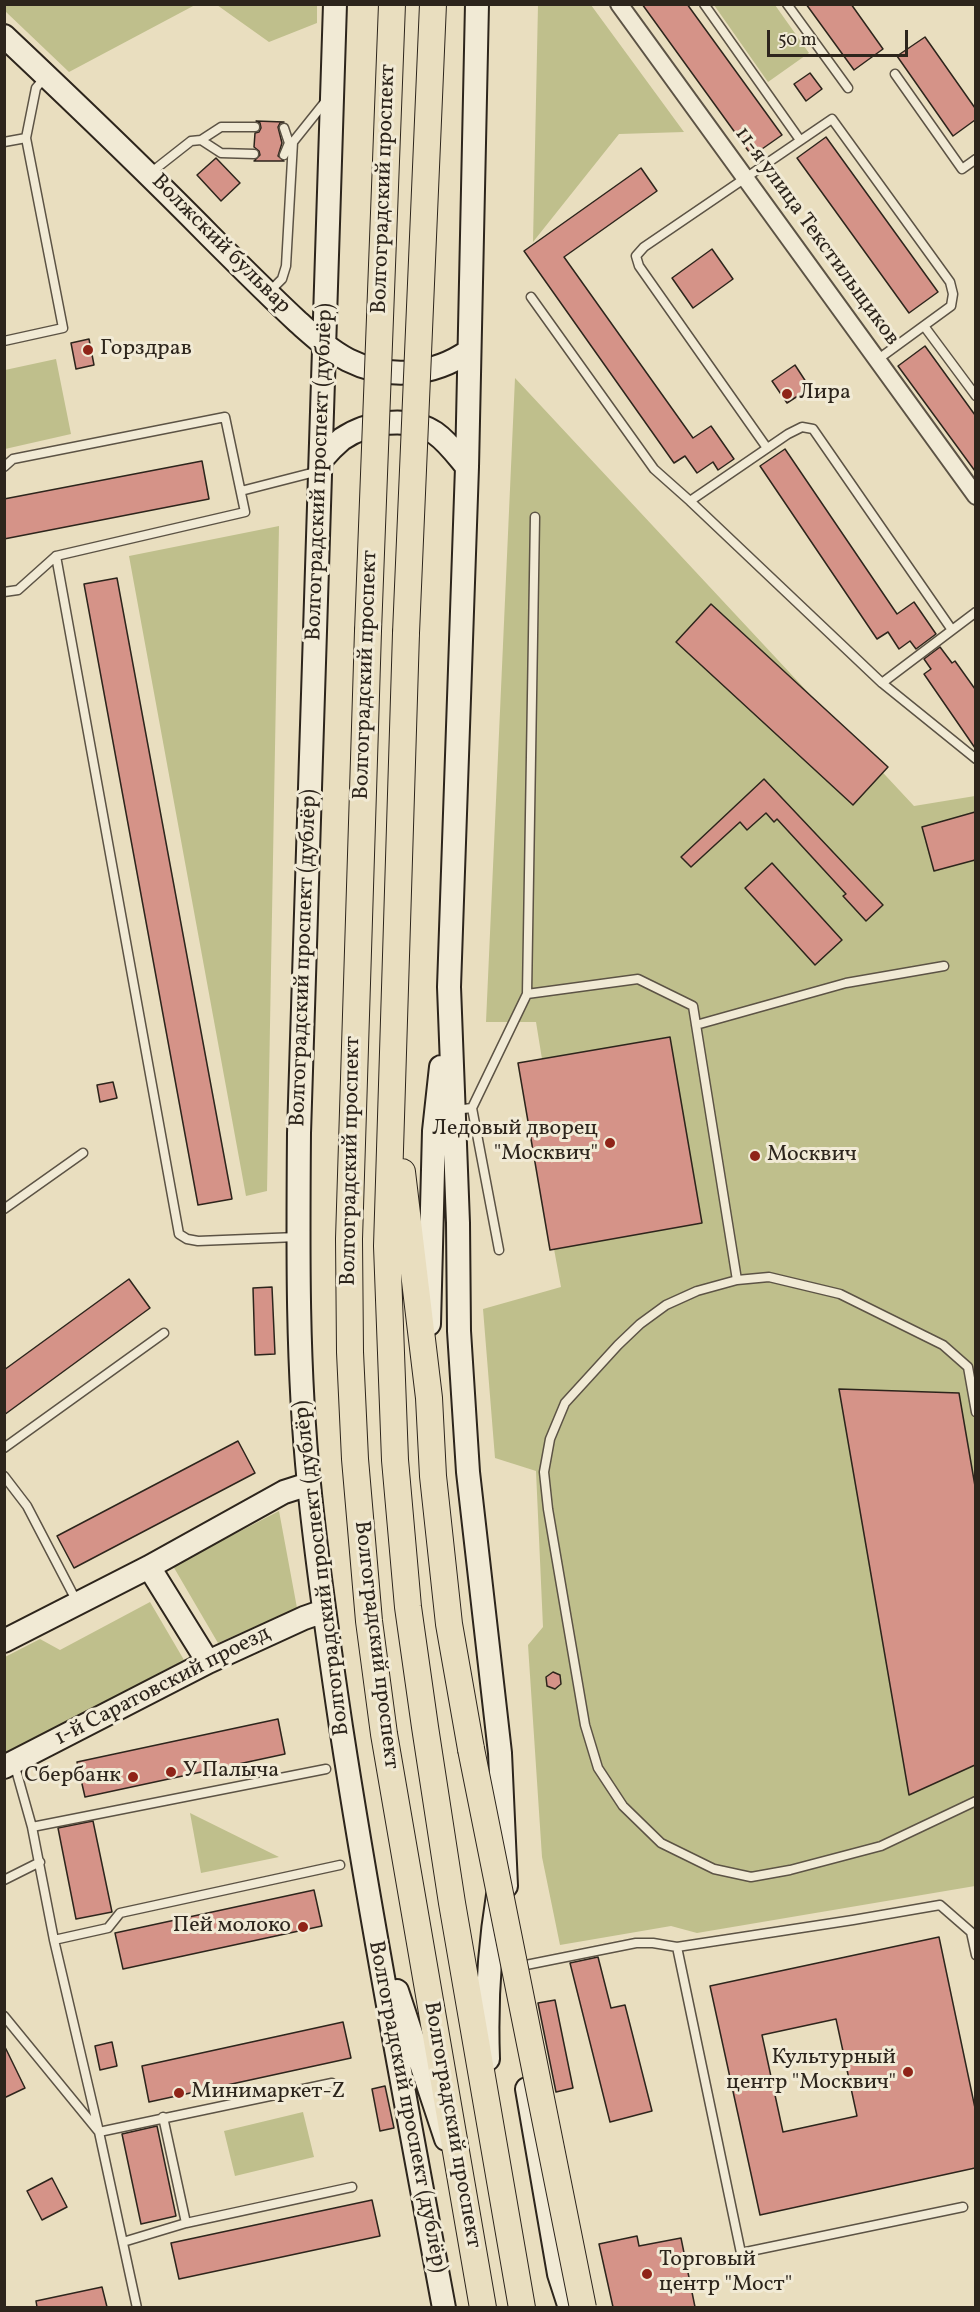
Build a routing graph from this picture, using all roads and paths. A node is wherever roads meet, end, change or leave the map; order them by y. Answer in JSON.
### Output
{"nodes":[{"id":1,"x":335,"y":4,"type":"edge"},
{"id":2,"x":392,"y":4,"type":"edge"},
{"id":3,"x":433,"y":4,"type":"edge"},
{"id":4,"x":477,"y":4,"type":"edge"},
{"id":5,"x":619,"y":4,"type":"edge"},
{"id":6,"x":704,"y":4,"type":"edge"},
{"id":7,"x":788,"y":4,"type":"edge"},
{"id":8,"x":4,"y":36,"type":"edge"},
{"id":9,"x":895,"y":74,"type":"dead end"},
{"id":10,"x":46,"y":75,"type":"junction"},
{"id":11,"x":848,"y":88,"type":"dead end"},
{"id":12,"x":334,"y":89,"type":"junction"},
{"id":13,"x":255,"y":127,"type":"dead end"},
{"id":14,"x":284,"y":128,"type":"dead end"},
{"id":15,"x":26,"y":138,"type":"junction"},
{"id":16,"x":201,"y":140,"type":"junction"},
{"id":17,"x":800,"y":140,"type":"junction"},
{"id":18,"x":4,"y":142,"type":"edge"},
{"id":19,"x":291,"y":142,"type":"junction"},
{"id":20,"x":254,"y":154,"type":"dead end"},
{"id":21,"x":284,"y":154,"type":"dead end"},
{"id":22,"x":975,"y":159,"type":"edge"},
{"id":23,"x":149,"y":174,"type":"junction"},
{"id":24,"x":745,"y":177,"type":"junction"},
{"id":25,"x":268,"y":294,"type":"junction"},
{"id":26,"x":531,"y":297,"type":"dead end"},
{"id":27,"x":924,"y":326,"type":"junction"},
{"id":28,"x":4,"y":341,"type":"edge"},
{"id":29,"x":324,"y":345,"type":"junction"},
{"id":30,"x":469,"y":351,"type":"junction"},
{"id":31,"x":877,"y":360,"type":"junction"},
{"id":32,"x":975,"y":396,"type":"edge"},
{"id":33,"x":767,"y":448,"type":"junction"},
{"id":34,"x":322,"y":464,"type":"junction"},
{"id":35,"x":4,"y":467,"type":"edge"},
{"id":36,"x":467,"y":467,"type":"junction"},
{"id":37,"x":241,"y":491,"type":"junction"},
{"id":38,"x":975,"y":496,"type":"edge"},
{"id":39,"x":690,"y":501,"type":"junction"},
{"id":40,"x":534,"y":516,"type":"dead end"},
{"id":41,"x":56,"y":556,"type":"junction"},
{"id":42,"x":4,"y":592,"type":"edge"},
{"id":43,"x":975,"y":612,"type":"edge"},
{"id":44,"x":952,"y":630,"type":"junction"},
{"id":45,"x":882,"y":683,"type":"junction"},
{"id":46,"x":975,"y":759,"type":"edge"},
{"id":47,"x":944,"y":966,"type":"dead end"},
{"id":48,"x":449,"y":987,"type":"junction"},
{"id":49,"x":527,"y":994,"type":"junction"},
{"id":50,"x":696,"y":1025,"type":"junction"},
{"id":51,"x":392,"y":1084,"type":"junction"},
{"id":52,"x":463,"y":1109,"type":"junction"},
{"id":53,"x":83,"y":1154,"type":"dead end"},
{"id":54,"x":4,"y":1209,"type":"edge"},
{"id":55,"x":298,"y":1237,"type":"junction"},
{"id":56,"x":499,"y":1250,"type":"dead end"},
{"id":57,"x":737,"y":1280,"type":"junction"},
{"id":58,"x":164,"y":1333,"type":"dead end"},
{"id":59,"x":972,"y":1366,"type":"edge"},
{"id":60,"x":429,"y":1398,"type":"junction"},
{"id":61,"x":975,"y":1412,"type":"edge"},
{"id":62,"x":4,"y":1448,"type":"edge"},
{"id":63,"x":4,"y":1476,"type":"edge"},
{"id":64,"x":309,"y":1484,"type":"junction"},
{"id":65,"x":149,"y":1567,"type":"junction"},
{"id":66,"x":78,"y":1605,"type":"junction"},
{"id":67,"x":324,"y":1611,"type":"junction"},
{"id":68,"x":4,"y":1641,"type":"edge"},
{"id":69,"x":208,"y":1662,"type":"junction"},
{"id":70,"x":9,"y":1764,"type":"edge"},
{"id":71,"x":326,"y":1769,"type":"dead end"},
{"id":72,"x":975,"y":1801,"type":"edge"},
{"id":73,"x":33,"y":1827,"type":"junction"},
{"id":74,"x":506,"y":1849,"type":"junction"},
{"id":75,"x":40,"y":1862,"type":"junction"},
{"id":76,"x":340,"y":1865,"type":"dead end"},
{"id":77,"x":4,"y":1880,"type":"edge"},
{"id":78,"x":369,"y":1906,"type":"junction"},
{"id":79,"x":54,"y":1940,"type":"junction"},
{"id":80,"x":676,"y":1947,"type":"junction"},
{"id":81,"x":975,"y":1955,"type":"edge"},
{"id":82,"x":507,"y":1969,"type":"junction"},
{"id":83,"x":4,"y":2016,"type":"edge"},
{"id":84,"x":8,"y":2027,"type":"edge"},
{"id":85,"x":333,"y":2083,"type":"dead end"},
{"id":86,"x":163,"y":2117,"type":"junction"},
{"id":87,"x":99,"y":2132,"type":"junction"},
{"id":88,"x":491,"y":2133,"type":"junction"},
{"id":89,"x":352,"y":2187,"type":"dead end"},
{"id":90,"x":462,"y":2188,"type":"junction"},
{"id":91,"x":963,"y":2207,"type":"dead end"},
{"id":92,"x":186,"y":2223,"type":"junction"},
{"id":93,"x":123,"y":2242,"type":"junction"},
{"id":94,"x":137,"y":2307,"type":"edge"},
{"id":95,"x":444,"y":2307,"type":"edge"},
{"id":96,"x":483,"y":2307,"type":"edge"},
{"id":97,"x":522,"y":2307,"type":"edge"},
{"id":98,"x":570,"y":2307,"type":"edge"},
{"id":99,"x":583,"y":2307,"type":"edge"}],
"edges":[{"from":1,"to":12,"type":"main road","name":"Волгоградский проспект (дублёр)"},
{"from":2,"to":90,"type":"main road","name":"Волгоградский проспект","bridge":true},
{"from":3,"to":51,"type":"main road","name":"Волгоградский проспект","bridge":true},
{"from":4,"to":30,"type":"main road"},
{"from":5,"to":24,"type":"street","name":"11-я улица Текстильщиков"},
{"from":6,"to":17,"type":"lane"},
{"from":7,"to":11,"type":"lane"},
{"from":8,"to":10,"type":"main road","name":"Волжский бульвар"},
{"from":9,"to":22,"type":"lane"},
{"from":10,"to":15,"type":"lane"},
{"from":10,"to":23,"type":"main road","name":"Волжский бульвар"},
{"from":12,"to":19,"type":"lane"},
{"from":12,"to":29,"type":"main road","name":"Волгоградский проспект (дублёр)"},
{"from":13,"to":16,"type":"lane"},
{"from":14,"to":19,"type":"lane"},
{"from":15,"to":18,"type":"lane"},
{"from":15,"to":28,"type":"lane"},
{"from":16,"to":20,"type":"lane"},
{"from":16,"to":23,"type":"lane"},
{"from":17,"to":24,"type":"lane"},
{"from":17,"to":27,"type":"lane"},
{"from":19,"to":21,"type":"lane"},
{"from":19,"to":25,"type":"lane"},
{"from":23,"to":25,"type":"main road","name":"Волжский бульвар"},
{"from":24,"to":31,"type":"street","name":"11-я улица Текстильщиков"},
{"from":24,"to":33,"type":"lane"},
{"from":25,"to":29,"type":"main road","name":"Волжский бульвар"},
{"from":26,"to":39,"type":"lane"},
{"from":27,"to":31,"type":"lane"},
{"from":27,"to":32,"type":"lane"},
{"from":29,"to":30,"type":"main road","name":"Волжский бульвар"},
{"from":29,"to":34,"type":"main road","name":"Волгоградский проспект (дублёр)"},
{"from":30,"to":36,"type":"main road"},
{"from":31,"to":38,"type":"street","name":"11-я улица Текстильщиков"},
{"from":33,"to":39,"type":"lane"},
{"from":33,"to":44,"type":"lane"},
{"from":34,"to":36,"type":"main road"},
{"from":34,"to":37,"type":"lane"},
{"from":34,"to":55,"type":"main road","name":"Волгоградский проспект (дублёр)"},
{"from":35,"to":37,"type":"lane"},
{"from":36,"to":48,"type":"main road"},
{"from":37,"to":41,"type":"lane"},
{"from":39,"to":45,"type":"lane"},
{"from":40,"to":49,"type":"lane"},
{"from":41,"to":42,"type":"lane"},
{"from":41,"to":55,"type":"lane"},
{"from":43,"to":44,"type":"lane"},
{"from":44,"to":45,"type":"lane"},
{"from":45,"to":46,"type":"lane"},
{"from":47,"to":50,"type":"lane"},
{"from":48,"to":52,"type":"main road"},
{"from":48,"to":60,"type":"main road"},
{"from":49,"to":50,"type":"lane"},
{"from":49,"to":52,"type":"lane"},
{"from":50,"to":57,"type":"lane"},
{"from":51,"to":60,"type":"main road"},
{"from":51,"to":88,"type":"main road","name":"Волгоградский проспект"},
{"from":52,"to":56,"type":"lane"},
{"from":52,"to":74,"type":"main road"},
{"from":53,"to":54,"type":"lane"},
{"from":55,"to":64,"type":"main road","name":"Волгоградский проспект (дублёр)"},
{"from":57,"to":59,"type":"lane"},
{"from":57,"to":72,"type":"lane"},
{"from":58,"to":62,"type":"lane"},
{"from":59,"to":61,"type":"lane"},
{"from":60,"to":99,"type":"main road","bridge":true},
{"from":63,"to":66,"type":"lane"},
{"from":64,"to":65,"type":"main road"},
{"from":64,"to":67,"type":"main road","name":"Волгоградский проспект (дублёр)"},
{"from":65,"to":66,"type":"main road"},
{"from":65,"to":69,"type":"main road"},
{"from":66,"to":68,"type":"main road"},
{"from":67,"to":69,"type":"main road","name":"1-й Саратовский проезд"},
{"from":67,"to":78,"type":"main road","name":"Волгоградский проспект (дублёр)"},
{"from":69,"to":70,"type":"main road","name":"1-й Саратовский проезд"},
{"from":70,"to":73,"type":"lane"},
{"from":71,"to":73,"type":"lane"},
{"from":73,"to":75,"type":"lane"},
{"from":74,"to":82,"type":"main road"},
{"from":74,"to":88,"type":"main road"},
{"from":75,"to":77,"type":"lane"},
{"from":75,"to":79,"type":"lane"},
{"from":76,"to":79,"type":"lane"},
{"from":78,"to":90,"type":"main road","name":"Волгоградский проспект (дублёр)"},
{"from":78,"to":95,"type":"main road","name":"Волгоградский проспект (дублёр)"},
{"from":79,"to":87,"type":"lane"},
{"from":80,"to":81,"type":"lane"},
{"from":80,"to":82,"type":"lane"},
{"from":80,"to":91,"type":"lane"},
{"from":82,"to":98,"type":"main road"},
{"from":83,"to":84,"type":"lane"},
{"from":84,"to":87,"type":"lane"},
{"from":85,"to":86,"type":"lane"},
{"from":86,"to":87,"type":"lane"},
{"from":86,"to":92,"type":"lane"},
{"from":87,"to":93,"type":"lane"},
{"from":88,"to":97,"type":"main road","name":"Волгоградский проспект"},
{"from":89,"to":92,"type":"lane"},
{"from":90,"to":96,"type":"main road","name":"Волгоградский проспект"},
{"from":92,"to":93,"type":"lane"},
{"from":93,"to":94,"type":"lane"}]}
